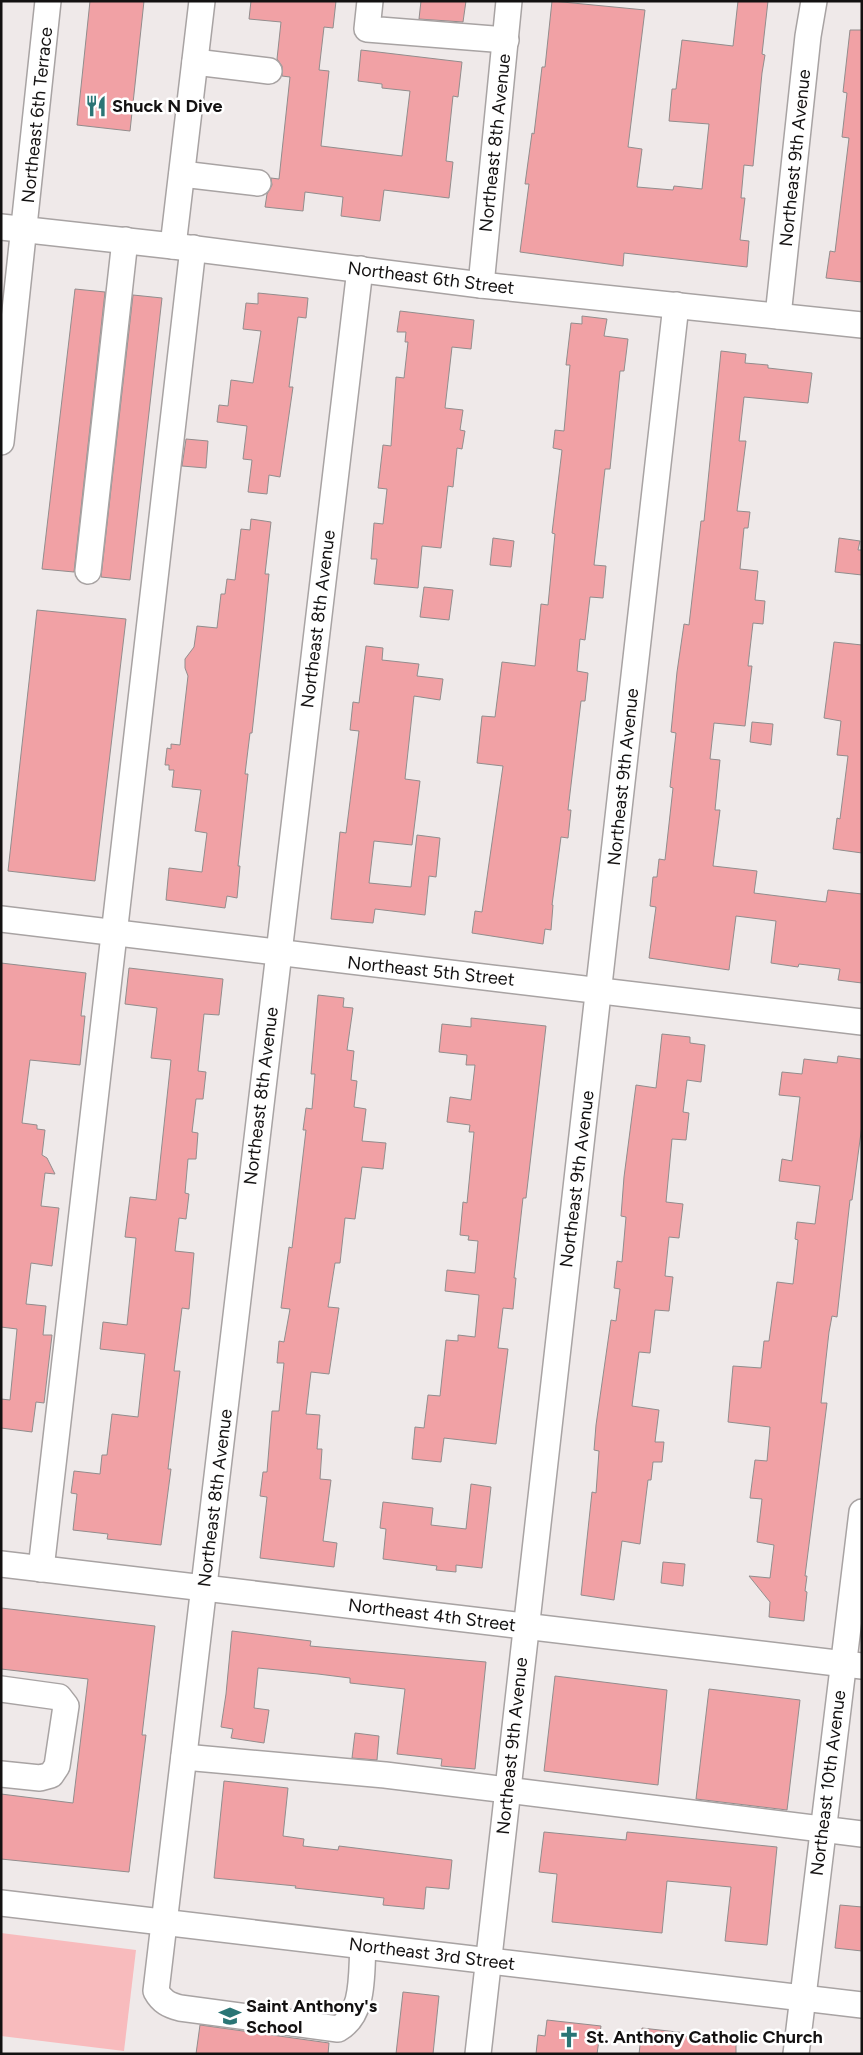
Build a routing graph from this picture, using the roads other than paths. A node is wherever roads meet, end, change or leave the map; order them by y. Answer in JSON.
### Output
{"nodes":[{"id":1,"x":48,"y":1,"type":"edge"},
{"id":2,"x":202,"y":1,"type":"edge"},
{"id":3,"x":370,"y":1,"type":"edge"},
{"id":4,"x":509,"y":1,"type":"edge"},
{"id":5,"x":814,"y":1,"type":"edge"},
{"id":6,"x":506,"y":40,"type":"junction"},
{"id":7,"x":195,"y":62,"type":"junction"},
{"id":8,"x":269,"y":71,"type":"dead end"},
{"id":9,"x":182,"y":174,"type":"junction"},
{"id":10,"x":258,"y":183,"type":"dead end"},
{"id":11,"x":13,"y":228,"type":"edge"},
{"id":12,"x":125,"y":240,"type":"junction"},
{"id":13,"x":183,"y":247,"type":"junction"},
{"id":14,"x":360,"y":269,"type":"junction"},
{"id":15,"x":481,"y":285,"type":"junction"},
{"id":16,"x":676,"y":305,"type":"junction"},
{"id":17,"x":778,"y":316,"type":"junction"},
{"id":18,"x":862,"y":325,"type":"edge"},
{"id":19,"x":1,"y":442,"type":"edge"},
{"id":20,"x":88,"y":571,"type":"dead end"},
{"id":21,"x":1,"y":919,"type":"edge"},
{"id":22,"x":114,"y":933,"type":"junction"},
{"id":23,"x":278,"y":954,"type":"junction"},
{"id":24,"x":599,"y":990,"type":"junction"},
{"id":25,"x":862,"y":1022,"type":"edge"},
{"id":26,"x":862,"y":1512,"type":"edge"},
{"id":27,"x":1,"y":1564,"type":"edge"},
{"id":28,"x":41,"y":1569,"type":"junction"},
{"id":29,"x":205,"y":1588,"type":"junction"},
{"id":30,"x":526,"y":1626,"type":"junction"},
{"id":31,"x":853,"y":1665,"type":"edge"},
{"id":32,"x":1,"y":1689,"type":"edge"},
{"id":33,"x":184,"y":1757,"type":"junction"},
{"id":34,"x":1,"y":1774,"type":"edge"},
{"id":35,"x":507,"y":1790,"type":"junction"},
{"id":36,"x":823,"y":1829,"type":"junction"},
{"id":37,"x":862,"y":1834,"type":"edge"},
{"id":38,"x":1,"y":1903,"type":"edge"},
{"id":39,"x":164,"y":1923,"type":"junction"},
{"id":40,"x":363,"y":1946,"type":"junction"},
{"id":41,"x":488,"y":1960,"type":"junction"},
{"id":42,"x":802,"y":1998,"type":"junction"},
{"id":43,"x":862,"y":2005,"type":"edge"},
{"id":44,"x":478,"y":2054,"type":"edge"},
{"id":45,"x":796,"y":2054,"type":"edge"}],
"edges":[{"from":1,"to":11,"type":"street","name":"Northeast 6th Terrace"},
{"from":2,"to":7,"type":"street"},
{"from":3,"to":6,"type":"street"},
{"from":4,"to":6,"type":"street","name":"Northeast 8th Avenue"},
{"from":5,"to":17,"type":"street","name":"Northeast 9th Avenue"},
{"from":6,"to":15,"type":"street","name":"Northeast 8th Avenue"},
{"from":7,"to":8,"type":"street"},
{"from":7,"to":9,"type":"street"},
{"from":9,"to":10,"type":"street"},
{"from":9,"to":13,"type":"street"},
{"from":11,"to":12,"type":"street","name":"Northeast 6th Street"},
{"from":11,"to":19,"type":"street","name":"Northeast 6th Terrace"},
{"from":12,"to":13,"type":"street","name":"Northeast 6th Street"},
{"from":12,"to":20,"type":"street"},
{"from":13,"to":14,"type":"street","name":"Northeast 6th Street"},
{"from":13,"to":22,"type":"street"},
{"from":14,"to":15,"type":"street","name":"Northeast 6th Street"},
{"from":14,"to":23,"type":"street","name":"Northeast 8th Avenue"},
{"from":15,"to":16,"type":"street","name":"Northeast 6th Street"},
{"from":16,"to":17,"type":"street","name":"Northeast 6th Street"},
{"from":16,"to":24,"type":"street","name":"Northeast 9th Avenue"},
{"from":17,"to":18,"type":"street","name":"Northeast 6th Street"},
{"from":21,"to":22,"type":"street","name":"Northeast 5th Street"},
{"from":22,"to":23,"type":"street","name":"Northeast 5th Street"},
{"from":22,"to":28,"type":"street"},
{"from":23,"to":24,"type":"street","name":"Northeast 5th Street"},
{"from":23,"to":29,"type":"street","name":"Northeast 8th Avenue"},
{"from":24,"to":25,"type":"street","name":"Northeast 5th Street"},
{"from":24,"to":30,"type":"street","name":"Northeast 9th Avenue"},
{"from":26,"to":31,"type":"street","name":"Northeast 10th Avenue"},
{"from":27,"to":28,"type":"street","name":"Northeast 4th Street"},
{"from":28,"to":29,"type":"street","name":"Northeast 4th Street"},
{"from":29,"to":30,"type":"street","name":"Northeast 4th Street"},
{"from":29,"to":33,"type":"street","name":"Northeast 8th Avenue"},
{"from":30,"to":31,"type":"street","name":"Northeast 4th Street"},
{"from":30,"to":35,"type":"street","name":"Northeast 9th Avenue"},
{"from":31,"to":36,"type":"street","name":"Northeast 10th Avenue"},
{"from":32,"to":34,"type":"street"},
{"from":33,"to":35,"type":"street"},
{"from":33,"to":39,"type":"street","name":"Northeast 8th Avenue"},
{"from":35,"to":36,"type":"street"},
{"from":35,"to":41,"type":"street","name":"Northeast 9th Avenue"},
{"from":36,"to":37,"type":"street"},
{"from":36,"to":42,"type":"street","name":"Northeast 10th Avenue"},
{"from":38,"to":39,"type":"street","name":"Northeast 3rd Street"},
{"from":39,"to":40,"type":"street","name":"Northeast 3rd Street"},
{"from":39,"to":40,"type":"street","name":"Northeast 8th Avenue"},
{"from":40,"to":41,"type":"street","name":"Northeast 3rd Street"},
{"from":41,"to":42,"type":"street","name":"Northeast 3rd Street"},
{"from":41,"to":44,"type":"street","name":"Northeast 9th Avenue"},
{"from":42,"to":43,"type":"street","name":"Northeast 3rd Street"},
{"from":42,"to":45,"type":"street","name":"Northeast 10th Avenue"}]}
